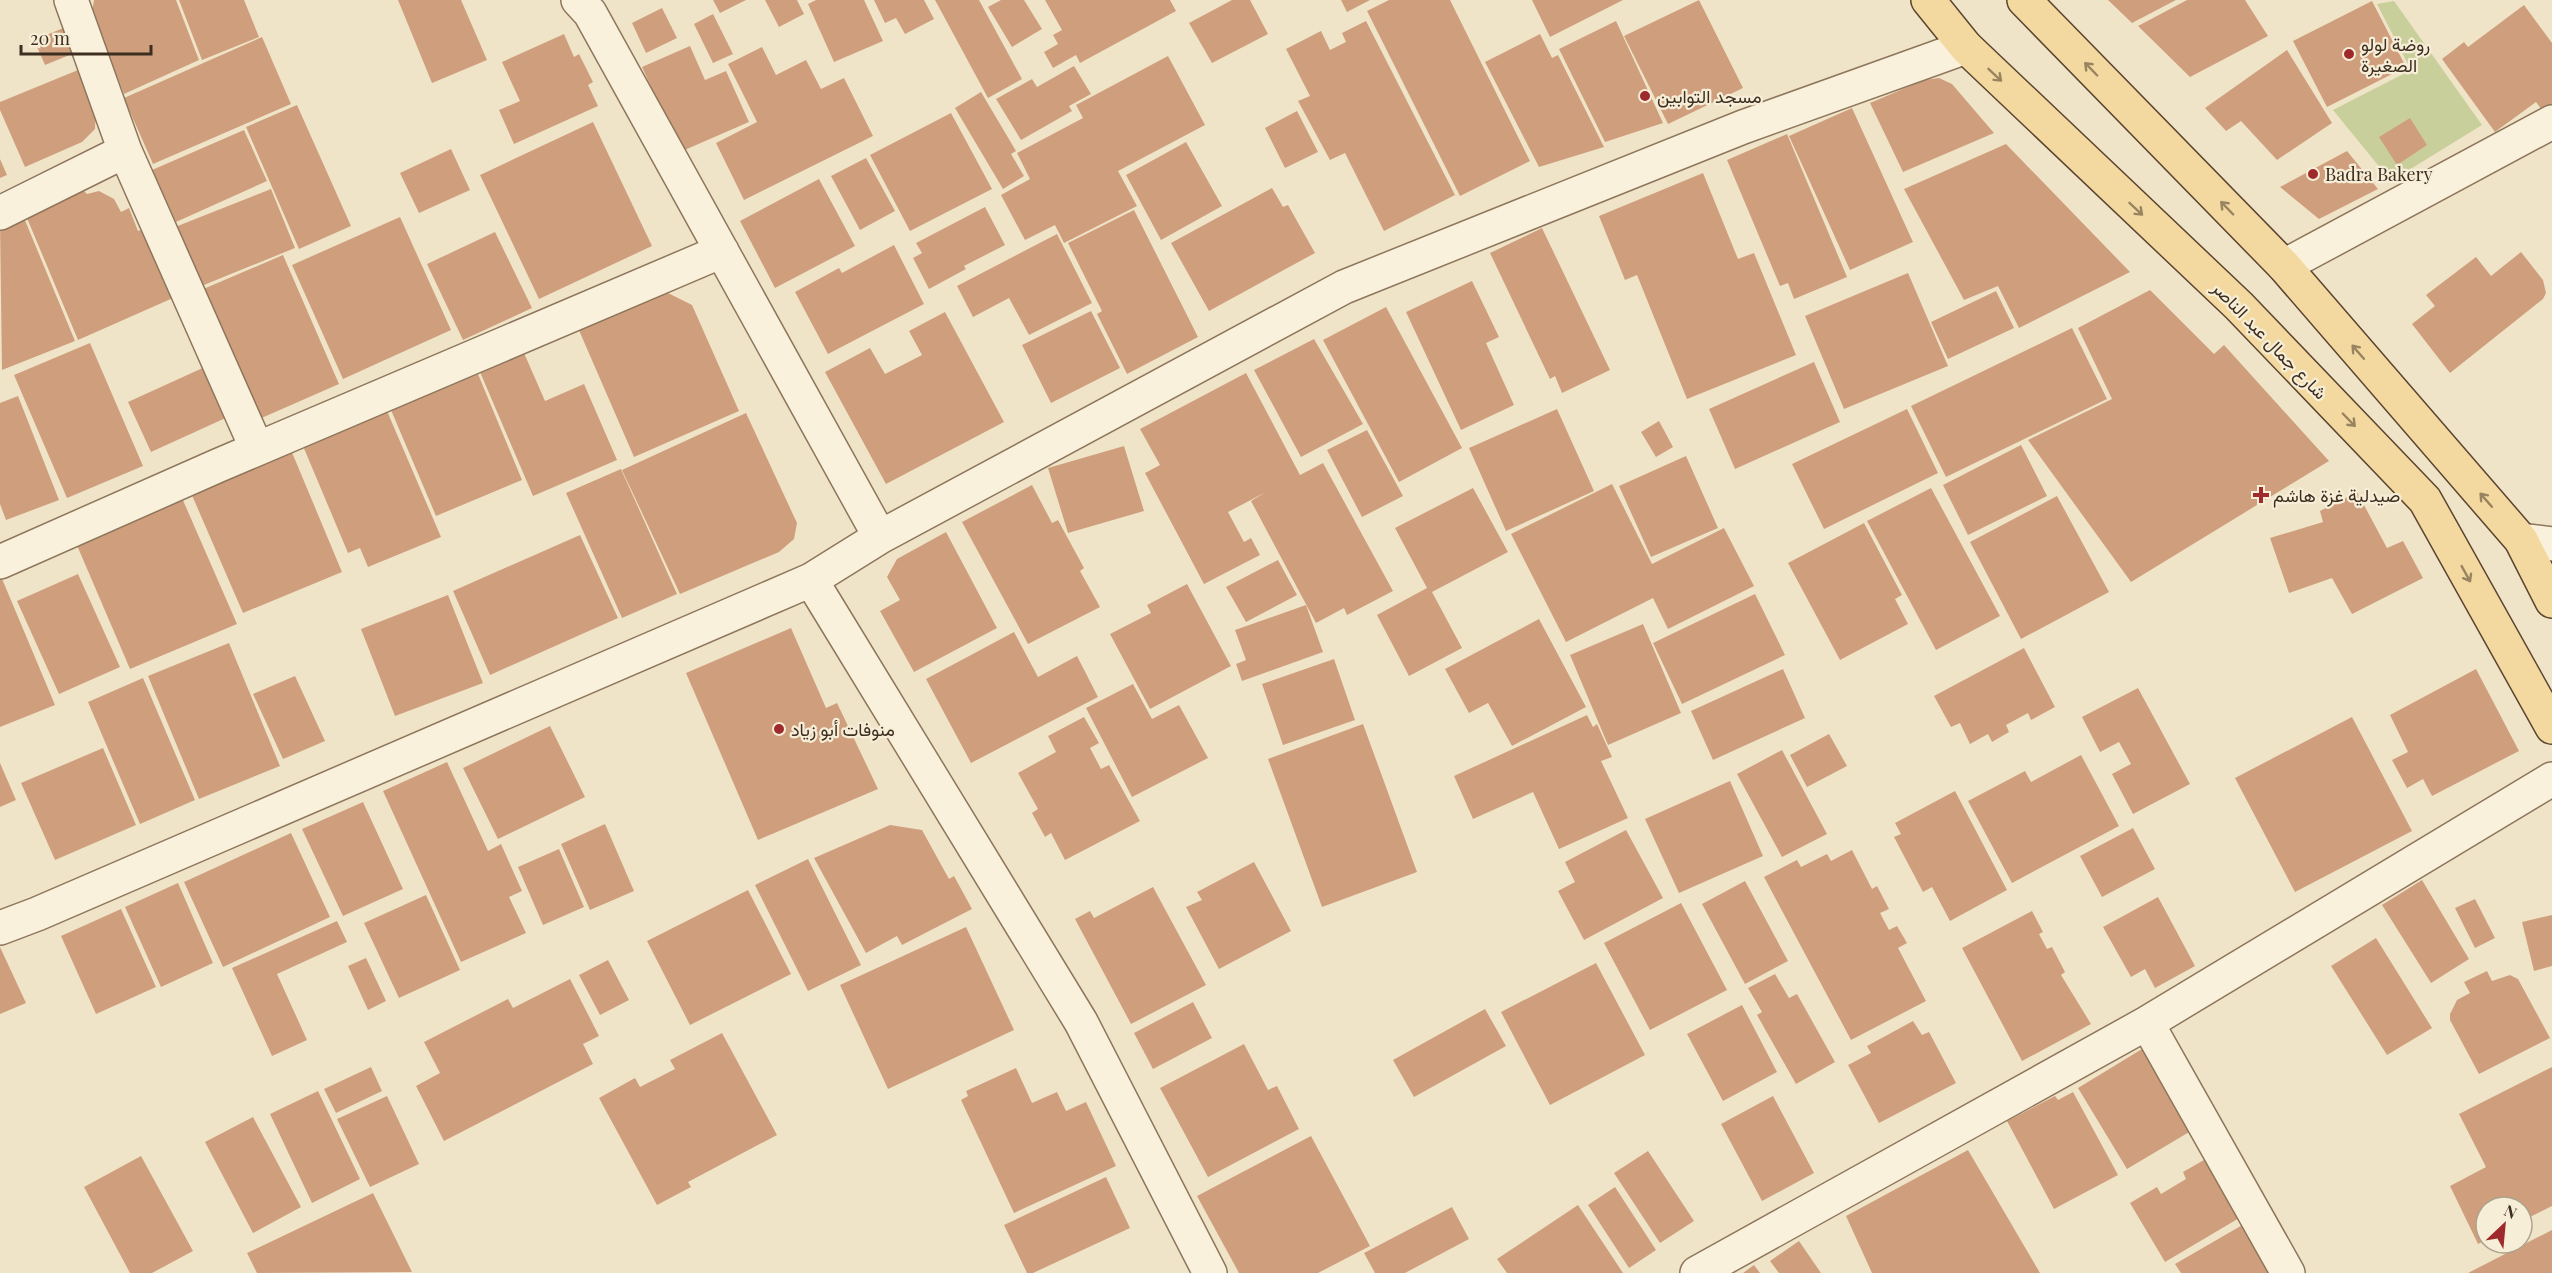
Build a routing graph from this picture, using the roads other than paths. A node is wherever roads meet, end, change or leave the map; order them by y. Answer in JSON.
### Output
{"nodes":[{"id":1,"x":70,"y":0,"type":"edge"},
{"id":2,"x":578,"y":0,"type":"edge"},
{"id":3,"x":1928,"y":0,"type":"edge"},
{"id":4,"x":2024,"y":0,"type":"edge"},
{"id":5,"x":1966,"y":47,"type":"junction"},
{"id":6,"x":2552,"y":123,"type":"edge"},
{"id":7,"x":125,"y":151,"type":"junction"},
{"id":8,"x":0,"y":213,"type":"edge"},
{"id":9,"x":722,"y":251,"type":"junction"},
{"id":10,"x":2283,"y":266,"type":"junction"},
{"id":11,"x":257,"y":449,"type":"junction"},
{"id":12,"x":880,"y":537,"type":"junction"},
{"id":13,"x":2536,"y":542,"type":"edge"},
{"id":14,"x":0,"y":562,"type":"edge"},
{"id":15,"x":811,"y":580,"type":"junction"},
{"id":16,"x":2552,"y":601,"type":"edge"},
{"id":17,"x":2552,"y":727,"type":"edge"},
{"id":18,"x":2552,"y":779,"type":"edge"},
{"id":19,"x":0,"y":928,"type":"edge"},
{"id":20,"x":2147,"y":1023,"type":"junction"},
{"id":21,"x":1210,"y":1273,"type":"edge"},
{"id":22,"x":1697,"y":1273,"type":"edge"},
{"id":23,"x":2288,"y":1273,"type":"edge"}],
"edges":[{"from":1,"to":7,"type":"street"},
{"from":2,"to":9,"type":"street"},
{"from":3,"to":5,"type":"main road","name":"شارع جمال عبد الناصر"},
{"from":10,"to":4,"type":"main road","one_way":true},
{"from":5,"to":12,"type":"street"},
{"from":5,"to":17,"type":"main road","name":"شارع جمال عبد الناصر","one_way":true},
{"from":6,"to":10,"type":"street"},
{"from":7,"to":8,"type":"street"},
{"from":7,"to":11,"type":"street"},
{"from":9,"to":11,"type":"street"},
{"from":9,"to":12,"type":"street"},
{"from":13,"to":10,"type":"main road","one_way":true},
{"from":11,"to":14,"type":"street"},
{"from":12,"to":15,"type":"street"},
{"from":13,"to":16,"type":"main road"},
{"from":15,"to":19,"type":"street"},
{"from":15,"to":21,"type":"street"},
{"from":18,"to":20,"type":"street"},
{"from":20,"to":22,"type":"street"},
{"from":20,"to":23,"type":"street"}]}
